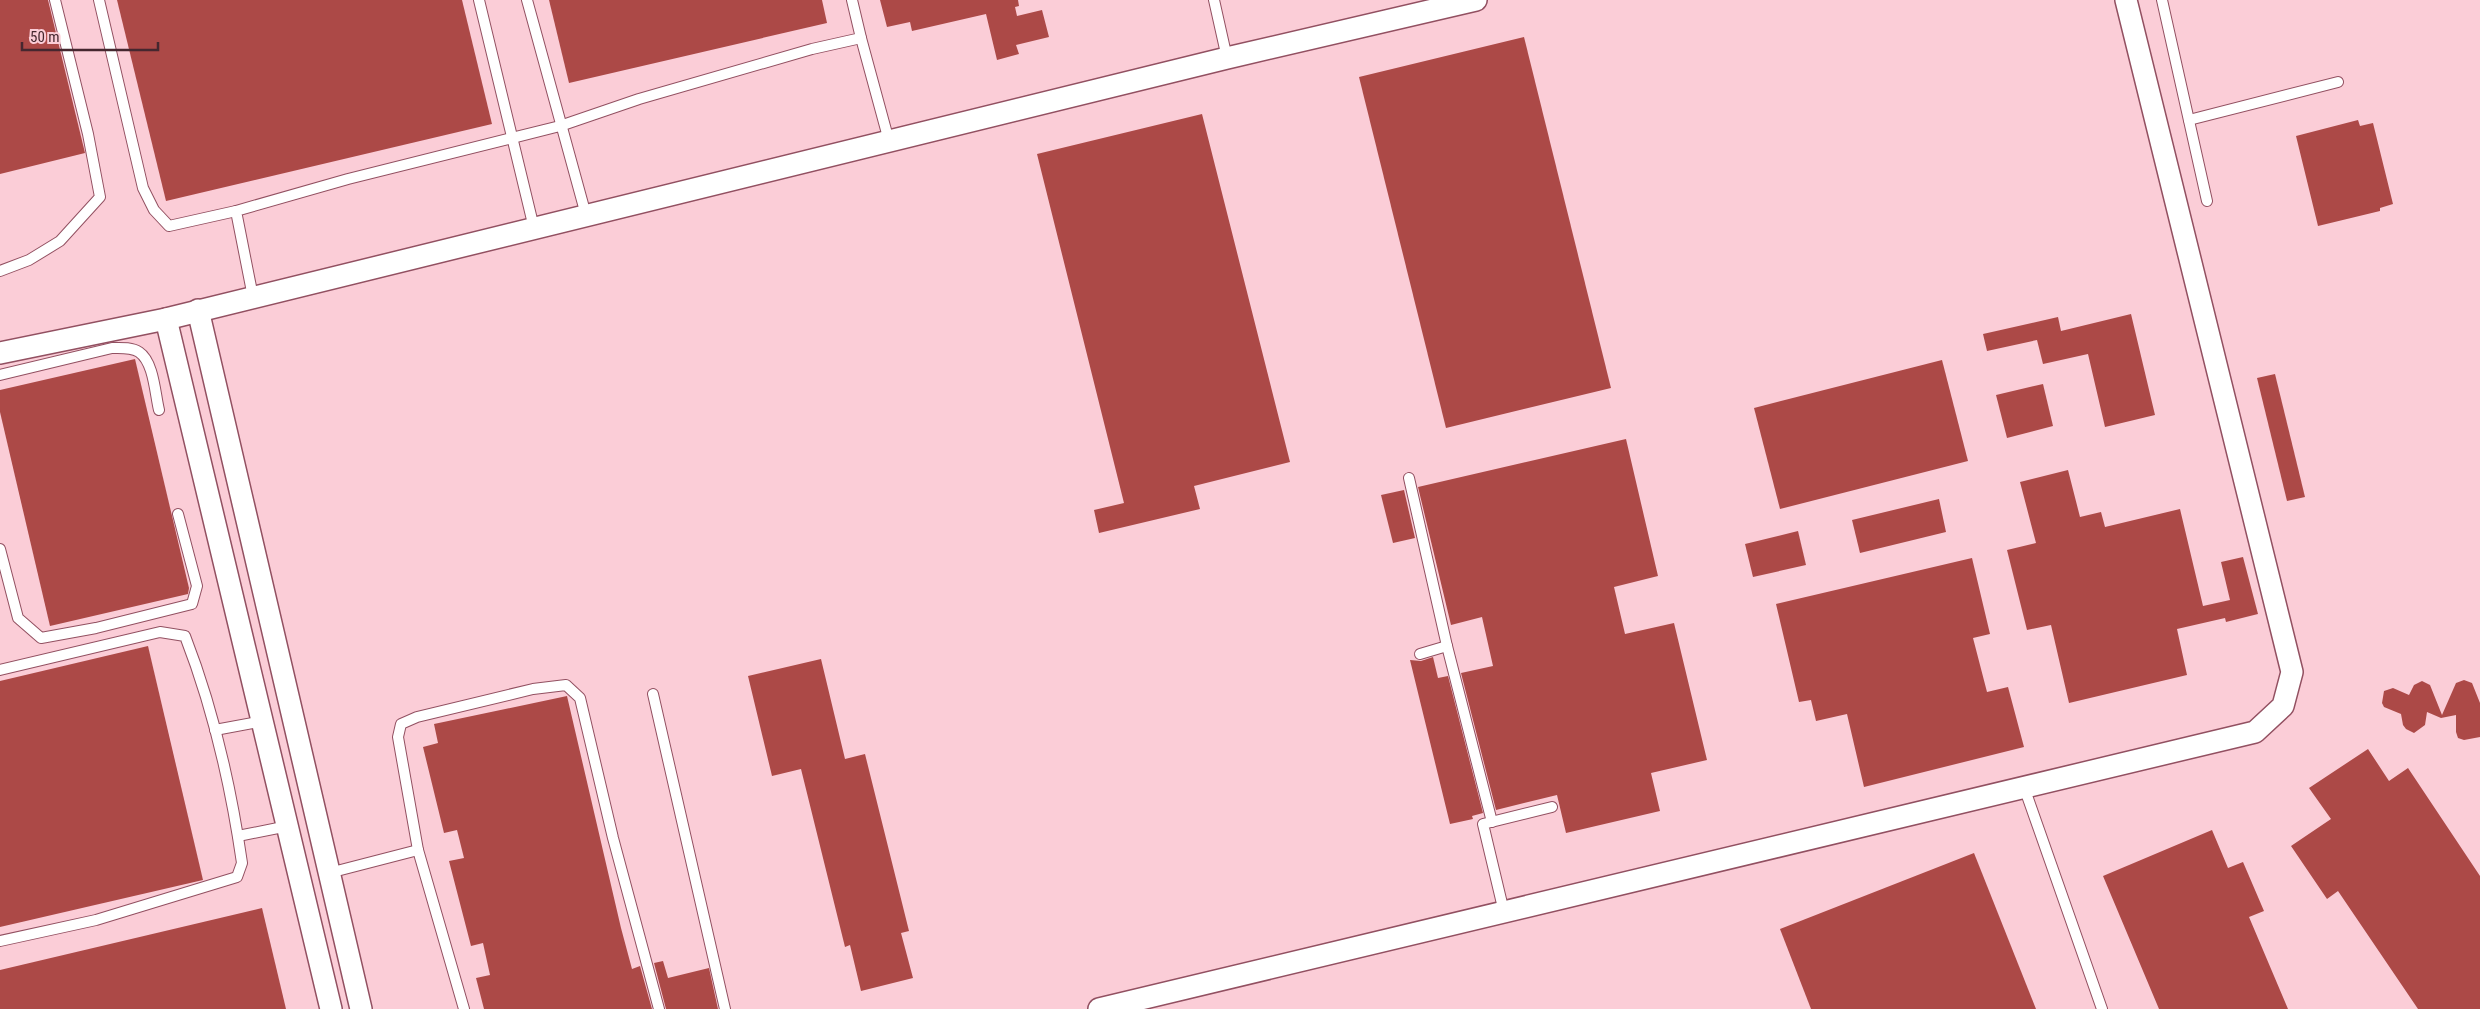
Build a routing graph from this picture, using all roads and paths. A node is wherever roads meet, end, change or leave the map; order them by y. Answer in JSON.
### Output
{"nodes":[{"id":1,"x":55,"y":0,"type":"edge"},
{"id":2,"x":99,"y":0,"type":"edge"},
{"id":3,"x":478,"y":0,"type":"edge"},
{"id":4,"x":527,"y":0,"type":"edge"},
{"id":5,"x":852,"y":0,"type":"edge"},
{"id":6,"x":1214,"y":0,"type":"edge"},
{"id":7,"x":1476,"y":0,"type":"edge"},
{"id":8,"x":2126,"y":0,"type":"edge"},
{"id":9,"x":2162,"y":0,"type":"edge"},
{"id":10,"x":861,"y":38,"type":"junction"},
{"id":11,"x":1227,"y":58,"type":"junction"},
{"id":12,"x":2338,"y":82,"type":"dead end"},
{"id":13,"x":2189,"y":120,"type":"junction"},
{"id":14,"x":560,"y":126,"type":"junction"},
{"id":15,"x":513,"y":138,"type":"junction"},
{"id":16,"x":889,"y":141,"type":"junction"},
{"id":17,"x":2207,"y":201,"type":"dead end"},
{"id":18,"x":236,"y":211,"type":"junction"},
{"id":19,"x":586,"y":215,"type":"junction"},
{"id":20,"x":534,"y":228,"type":"junction"},
{"id":21,"x":0,"y":271,"type":"edge"},
{"id":22,"x":253,"y":297,"type":"junction"},
{"id":23,"x":198,"y":310,"type":"junction"},
{"id":24,"x":166,"y":319,"type":"junction"},
{"id":25,"x":0,"y":353,"type":"edge"},
{"id":26,"x":0,"y":375,"type":"edge"},
{"id":27,"x":158,"y":410,"type":"dead end"},
{"id":28,"x":1409,"y":478,"type":"dead end"},
{"id":29,"x":178,"y":514,"type":"dead end"},
{"id":30,"x":0,"y":549,"type":"edge"},
{"id":31,"x":1447,"y":646,"type":"junction"},
{"id":32,"x":1420,"y":654,"type":"dead end"},
{"id":33,"x":0,"y":670,"type":"edge"},
{"id":34,"x":653,"y":694,"type":"dead end"},
{"id":35,"x":263,"y":721,"type":"junction"},
{"id":36,"x":214,"y":730,"type":"junction"},
{"id":37,"x":2024,"y":787,"type":"junction"},
{"id":38,"x":1552,"y":807,"type":"dead end"},
{"id":39,"x":1492,"y":822,"type":"junction"},
{"id":40,"x":288,"y":826,"type":"junction"},
{"id":41,"x":238,"y":836,"type":"junction"},
{"id":42,"x":418,"y":850,"type":"junction"},
{"id":43,"x":329,"y":873,"type":"junction"},
{"id":44,"x":1504,"y":912,"type":"junction"},
{"id":45,"x":0,"y":941,"type":"edge"},
{"id":46,"x":331,"y":1009,"type":"edge"},
{"id":47,"x":361,"y":1009,"type":"edge"},
{"id":48,"x":464,"y":1009,"type":"edge"},
{"id":49,"x":659,"y":1009,"type":"edge"},
{"id":50,"x":725,"y":1009,"type":"edge"},
{"id":51,"x":1099,"y":1009,"type":"edge"},
{"id":52,"x":2102,"y":1009,"type":"edge"}],
"edges":[{"from":1,"to":21,"type":"lane"},
{"from":2,"to":18,"type":"lane"},
{"from":3,"to":15,"type":"lane"},
{"from":4,"to":14,"type":"lane"},
{"from":5,"to":10,"type":"lane"},
{"from":6,"to":11,"type":"lane"},
{"from":7,"to":11,"type":"street"},
{"from":8,"to":37,"type":"street"},
{"from":9,"to":13,"type":"lane"},
{"from":10,"to":14,"type":"lane"},
{"from":10,"to":16,"type":"lane"},
{"from":11,"to":16,"type":"street"},
{"from":12,"to":13,"type":"lane"},
{"from":13,"to":17,"type":"lane"},
{"from":14,"to":15,"type":"lane"},
{"from":14,"to":19,"type":"lane"},
{"from":15,"to":18,"type":"lane"},
{"from":15,"to":20,"type":"lane"},
{"from":16,"to":19,"type":"street"},
{"from":18,"to":22,"type":"lane"},
{"from":19,"to":20,"type":"street"},
{"from":20,"to":22,"type":"street"},
{"from":22,"to":23,"type":"street"},
{"from":23,"to":24,"type":"street"},
{"from":23,"to":43,"type":"street"},
{"from":24,"to":25,"type":"street"},
{"from":24,"to":35,"type":"street"},
{"from":26,"to":27,"type":"lane"},
{"from":28,"to":31,"type":"lane"},
{"from":29,"to":30,"type":"lane"},
{"from":31,"to":32,"type":"lane"},
{"from":31,"to":39,"type":"lane"},
{"from":33,"to":36,"type":"lane"},
{"from":34,"to":50,"type":"lane"},
{"from":35,"to":36,"type":"lane"},
{"from":35,"to":40,"type":"street"},
{"from":36,"to":41,"type":"lane"},
{"from":37,"to":44,"type":"street"},
{"from":37,"to":52,"type":"lane"},
{"from":38,"to":39,"type":"lane"},
{"from":39,"to":44,"type":"lane"},
{"from":40,"to":41,"type":"lane"},
{"from":40,"to":46,"type":"street"},
{"from":41,"to":45,"type":"lane"},
{"from":42,"to":43,"type":"lane"},
{"from":42,"to":48,"type":"lane"},
{"from":42,"to":49,"type":"lane"},
{"from":43,"to":47,"type":"street"},
{"from":44,"to":51,"type":"street"}]}
